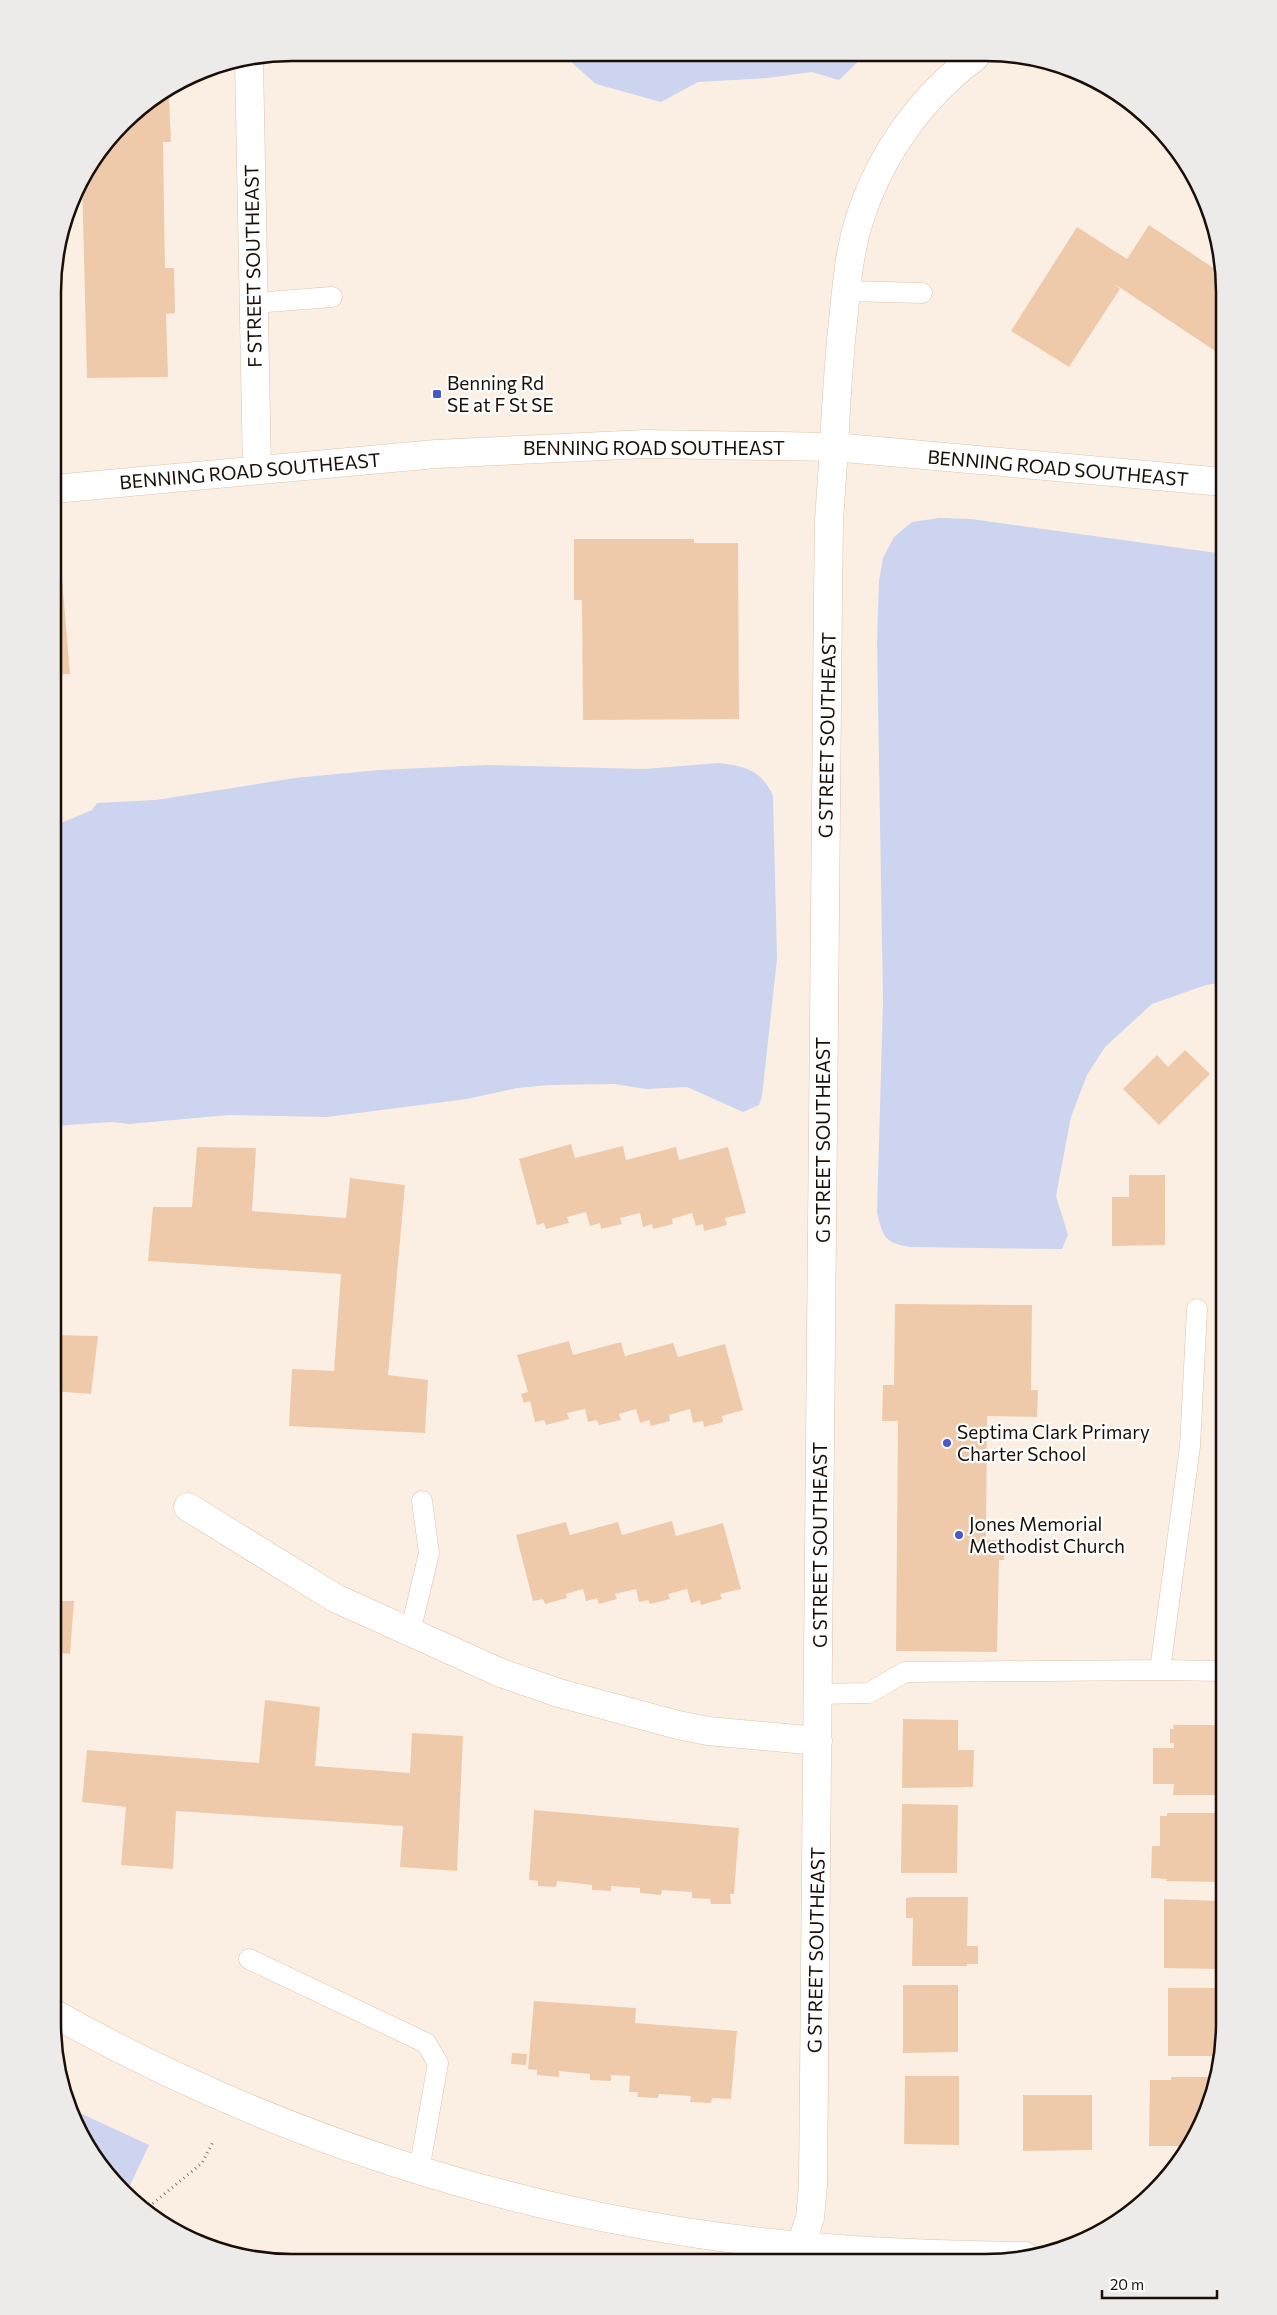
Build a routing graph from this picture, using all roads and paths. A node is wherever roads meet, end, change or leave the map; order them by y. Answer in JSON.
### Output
{"nodes":[{"id":1,"x":970,"y":61,"type":"edge"},
{"id":2,"x":249,"y":66,"type":"edge"},
{"id":3,"x":846,"y":291,"type":"junction"},
{"id":4,"x":922,"y":293,"type":"dead end"},
{"id":5,"x":332,"y":297,"type":"dead end"},
{"id":6,"x":254,"y":303,"type":"junction"},
{"id":7,"x":834,"y":447,"type":"junction"},
{"id":8,"x":257,"y":470,"type":"junction"},
{"id":9,"x":1216,"y":481,"type":"edge"},
{"id":10,"x":61,"y":488,"type":"edge"},
{"id":11,"x":1197,"y":1309,"type":"dead end"},
{"id":12,"x":422,"y":1501,"type":"dead end"},
{"id":13,"x":188,"y":1507,"type":"dead end"},
{"id":14,"x":410,"y":1633,"type":"junction"},
{"id":15,"x":1160,"y":1670,"type":"junction"},
{"id":16,"x":1216,"y":1671,"type":"edge"},
{"id":17,"x":818,"y":1694,"type":"junction"},
{"id":18,"x":818,"y":1741,"type":"junction"},
{"id":19,"x":249,"y":1959,"type":"dead end"},
{"id":20,"x":61,"y":2018,"type":"edge"},
{"id":21,"x":214,"y":2140,"type":"dead end"},
{"id":22,"x":419,"y":2171,"type":"junction"},
{"id":23,"x":151,"y":2205,"type":"edge"},
{"id":24,"x":798,"y":2254,"type":"edge"},
{"id":25,"x":960,"y":2254,"type":"edge"}],
"edges":[{"from":1,"to":3,"type":"street","name":"G STREET SOUTHEAST"},
{"from":2,"to":6,"type":"street","name":"F STREET SOUTHEAST"},
{"from":3,"to":4,"type":"lane"},
{"from":3,"to":7,"type":"street","name":"G STREET SOUTHEAST"},
{"from":5,"to":6,"type":"lane"},
{"from":6,"to":8,"type":"street","name":"F STREET SOUTHEAST"},
{"from":7,"to":8,"type":"street","name":"BENNING ROAD SOUTHEAST"},
{"from":7,"to":9,"type":"street","name":"BENNING ROAD SOUTHEAST"},
{"from":7,"to":17,"type":"street","name":"G STREET SOUTHEAST"},
{"from":8,"to":10,"type":"street","name":"BENNING ROAD SOUTHEAST"},
{"from":11,"to":15,"type":"lane"},
{"from":12,"to":14,"type":"lane"},
{"from":13,"to":14,"type":"street"},
{"from":14,"to":18,"type":"street"},
{"from":15,"to":16,"type":"lane"},
{"from":15,"to":17,"type":"lane"},
{"from":17,"to":18,"type":"street","name":"G STREET SOUTHEAST"},
{"from":18,"to":24,"type":"street","name":"G STREET SOUTHEAST"},
{"from":19,"to":22,"type":"lane"},
{"from":20,"to":22,"type":"street"},
{"from":21,"to":23,"type":"path"},
{"from":22,"to":24,"type":"street"},
{"from":24,"to":25,"type":"street"}]}
